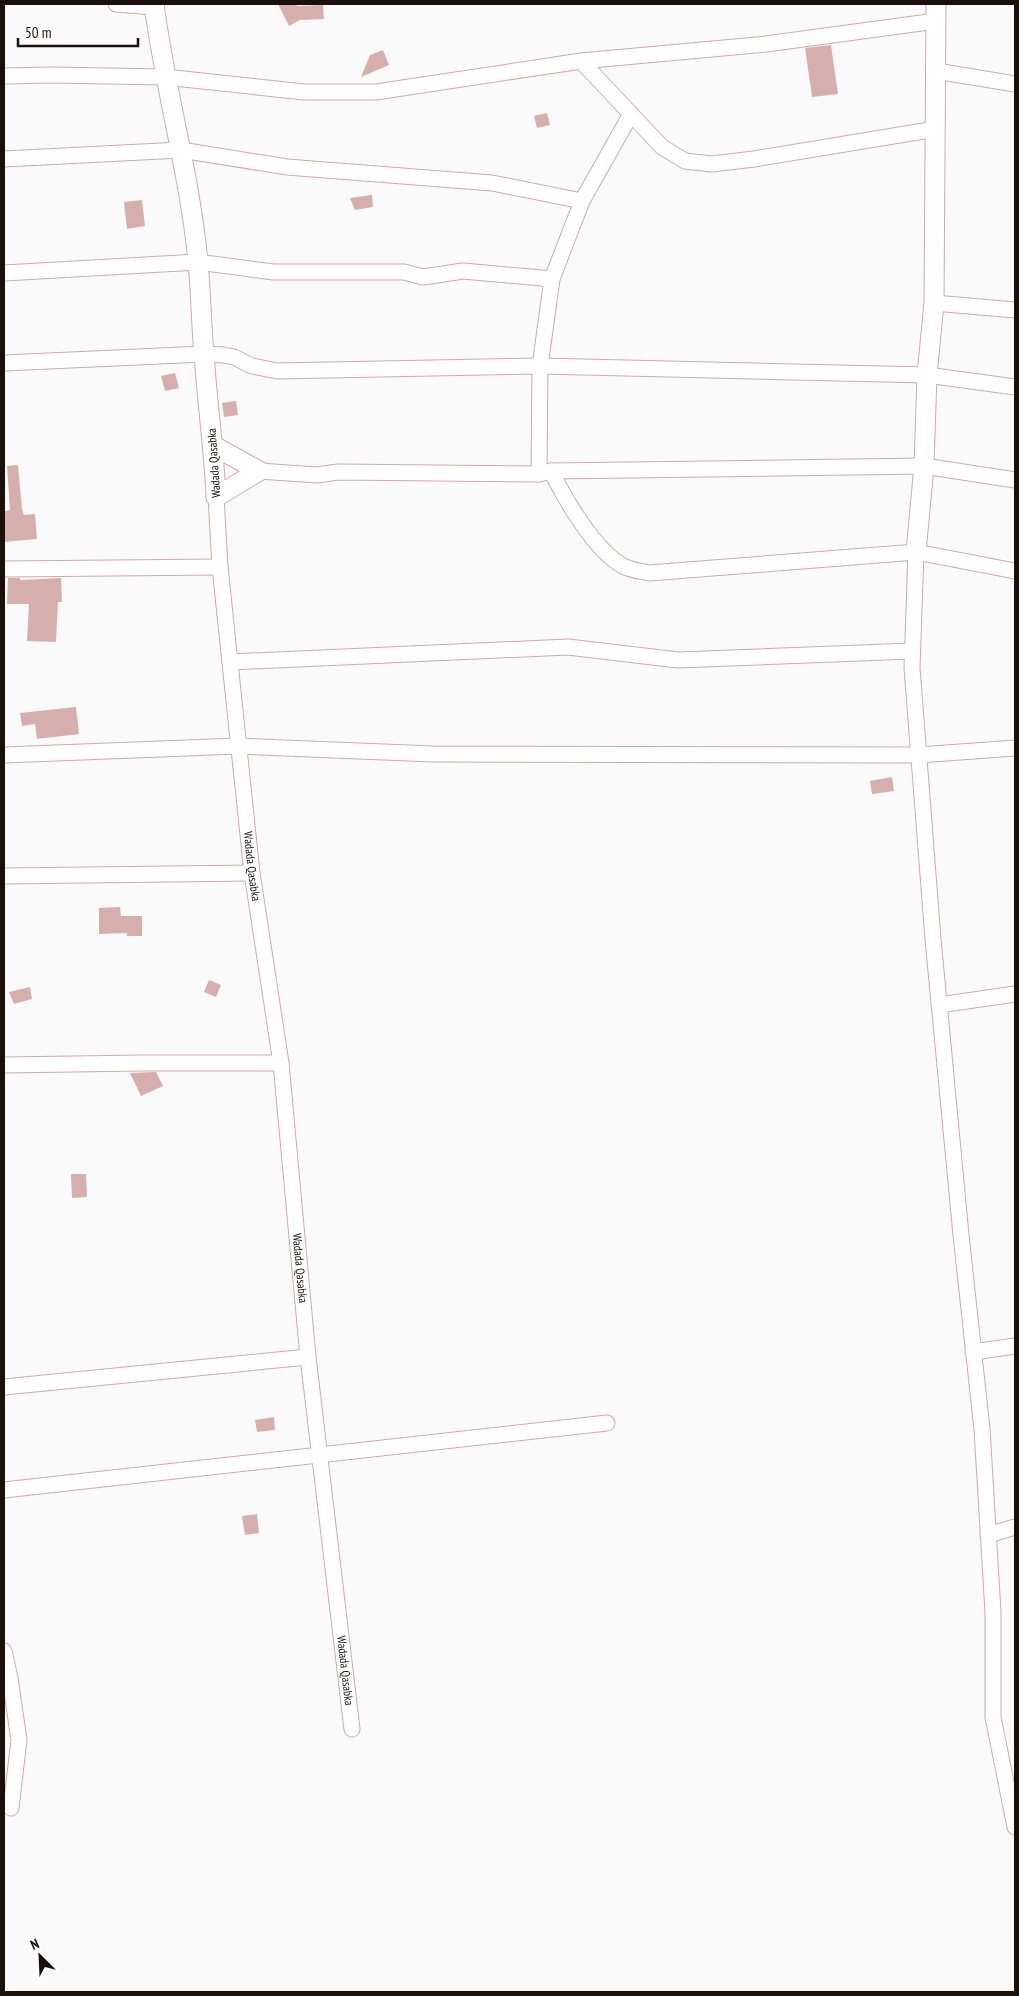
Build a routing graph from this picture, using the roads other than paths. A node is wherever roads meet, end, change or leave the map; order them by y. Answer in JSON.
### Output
{"nodes":[{"id":1,"x":116,"y":4,"type":"edge"},
{"id":2,"x":154,"y":5,"type":"edge"},
{"id":3,"x":936,"y":12,"type":"edge"},
{"id":4,"x":581,"y":61,"type":"junction"},
{"id":5,"x":936,"y":71,"type":"junction"},
{"id":6,"x":4,"y":76,"type":"edge"},
{"id":7,"x":165,"y":77,"type":"junction"},
{"id":8,"x":1015,"y":84,"type":"edge"},
{"id":9,"x":631,"y":114,"type":"junction"},
{"id":10,"x":936,"y":129,"type":"junction"},
{"id":11,"x":181,"y":150,"type":"junction"},
{"id":12,"x":4,"y":158,"type":"edge"},
{"id":13,"x":582,"y":201,"type":"junction"},
{"id":14,"x":198,"y":262,"type":"junction"},
{"id":15,"x":4,"y":273,"type":"edge"},
{"id":16,"x":552,"y":279,"type":"junction"},
{"id":17,"x":934,"y":303,"type":"junction"},
{"id":18,"x":1015,"y":310,"type":"edge"},
{"id":19,"x":204,"y":354,"type":"junction"},
{"id":20,"x":4,"y":363,"type":"edge"},
{"id":21,"x":540,"y":366,"type":"junction"},
{"id":22,"x":926,"y":375,"type":"junction"},
{"id":23,"x":1015,"y":387,"type":"edge"},
{"id":24,"x":214,"y":446,"type":"junction"},
{"id":25,"x":924,"y":466,"type":"junction"},
{"id":26,"x":259,"y":471,"type":"junction"},
{"id":27,"x":545,"y":473,"type":"junction"},
{"id":28,"x":1015,"y":480,"type":"edge"},
{"id":29,"x":216,"y":497,"type":"junction"},
{"id":30,"x":916,"y":552,"type":"junction"},
{"id":31,"x":220,"y":567,"type":"junction"},
{"id":32,"x":4,"y":569,"type":"edge"},
{"id":33,"x":1015,"y":571,"type":"edge"},
{"id":34,"x":912,"y":651,"type":"junction"},
{"id":35,"x":230,"y":662,"type":"junction"},
{"id":36,"x":238,"y":746,"type":"junction"},
{"id":37,"x":1015,"y":748,"type":"edge"},
{"id":38,"x":4,"y":755,"type":"edge"},
{"id":39,"x":918,"y":755,"type":"junction"},
{"id":40,"x":252,"y":872,"type":"junction"},
{"id":41,"x":4,"y":876,"type":"edge"},
{"id":42,"x":1015,"y":994,"type":"edge"},
{"id":43,"x":939,"y":1005,"type":"junction"},
{"id":44,"x":281,"y":1063,"type":"junction"},
{"id":45,"x":4,"y":1065,"type":"edge"},
{"id":46,"x":1015,"y":1346,"type":"edge"},
{"id":47,"x":973,"y":1352,"type":"junction"},
{"id":48,"x":308,"y":1357,"type":"junction"},
{"id":49,"x":4,"y":1387,"type":"edge"},
{"id":50,"x":607,"y":1423,"type":"dead end"},
{"id":51,"x":319,"y":1455,"type":"junction"},
{"id":52,"x":4,"y":1490,"type":"edge"},
{"id":53,"x":1015,"y":1527,"type":"edge"},
{"id":54,"x":988,"y":1535,"type":"junction"},
{"id":55,"x":4,"y":1651,"type":"edge"},
{"id":56,"x":352,"y":1729,"type":"dead end"},
{"id":57,"x":12,"y":1808,"type":"dead end"},
{"id":58,"x":1015,"y":1827,"type":"edge"}],
"edges":[{"from":1,"to":2,"type":"street"},
{"from":2,"to":7,"type":"street","name":"Wadada Qasabka"},
{"from":3,"to":4,"type":"street"},
{"from":3,"to":5,"type":"street"},
{"from":4,"to":7,"type":"street"},
{"from":4,"to":9,"type":"street"},
{"from":5,"to":8,"type":"street"},
{"from":5,"to":10,"type":"street"},
{"from":6,"to":7,"type":"street"},
{"from":7,"to":11,"type":"street","name":"Wadada Qasabka"},
{"from":9,"to":10,"type":"street"},
{"from":9,"to":13,"type":"street"},
{"from":10,"to":17,"type":"street"},
{"from":11,"to":12,"type":"street"},
{"from":11,"to":13,"type":"street"},
{"from":11,"to":14,"type":"street","name":"Wadada Qasabka"},
{"from":13,"to":16,"type":"street"},
{"from":14,"to":15,"type":"street"},
{"from":14,"to":16,"type":"street"},
{"from":14,"to":19,"type":"street","name":"Wadada Qasabka"},
{"from":16,"to":21,"type":"street"},
{"from":17,"to":18,"type":"street"},
{"from":17,"to":22,"type":"street"},
{"from":19,"to":20,"type":"street"},
{"from":19,"to":21,"type":"street"},
{"from":19,"to":24,"type":"street","name":"Wadada Qasabka"},
{"from":21,"to":22,"type":"street"},
{"from":21,"to":27,"type":"street"},
{"from":22,"to":23,"type":"street"},
{"from":22,"to":25,"type":"street"},
{"from":24,"to":26,"type":"street"},
{"from":24,"to":29,"type":"street","name":"Wadada Qasabka"},
{"from":25,"to":27,"type":"street"},
{"from":25,"to":28,"type":"street"},
{"from":25,"to":30,"type":"street"},
{"from":26,"to":27,"type":"street"},
{"from":26,"to":29,"type":"street"},
{"from":27,"to":30,"type":"street"},
{"from":29,"to":31,"type":"street","name":"Wadada Qasabka"},
{"from":30,"to":33,"type":"street"},
{"from":30,"to":34,"type":"street"},
{"from":31,"to":32,"type":"street"},
{"from":31,"to":35,"type":"street","name":"Wadada Qasabka"},
{"from":34,"to":35,"type":"street"},
{"from":34,"to":39,"type":"street"},
{"from":35,"to":36,"type":"street","name":"Wadada Qasabka"},
{"from":36,"to":38,"type":"street"},
{"from":36,"to":39,"type":"street"},
{"from":36,"to":40,"type":"street","name":"Wadada Qasabka"},
{"from":37,"to":39,"type":"street"},
{"from":39,"to":43,"type":"street"},
{"from":40,"to":41,"type":"street"},
{"from":40,"to":44,"type":"street","name":"Wadada Qasabka"},
{"from":42,"to":43,"type":"street"},
{"from":43,"to":47,"type":"street"},
{"from":44,"to":45,"type":"street"},
{"from":44,"to":48,"type":"street","name":"Wadada Qasabka"},
{"from":46,"to":47,"type":"street"},
{"from":47,"to":54,"type":"street"},
{"from":48,"to":49,"type":"street"},
{"from":48,"to":51,"type":"street","name":"Wadada Qasabka"},
{"from":50,"to":51,"type":"street"},
{"from":51,"to":52,"type":"street"},
{"from":51,"to":56,"type":"street","name":"Wadada Qasabka"},
{"from":53,"to":54,"type":"street"},
{"from":54,"to":58,"type":"street"},
{"from":55,"to":57,"type":"street"}]}
